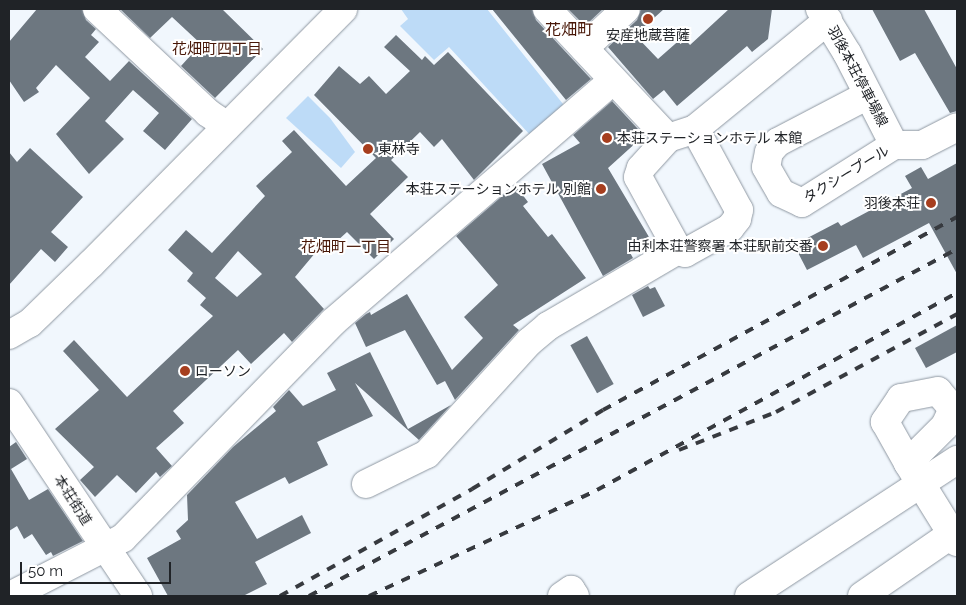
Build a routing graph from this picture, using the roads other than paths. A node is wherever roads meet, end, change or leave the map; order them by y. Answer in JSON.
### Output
{"nodes":[{"id":1,"x":97,"y":9,"type":"edge"},
{"id":2,"x":343,"y":9,"type":"edge"},
{"id":3,"x":547,"y":9,"type":"edge"},
{"id":4,"x":626,"y":9,"type":"edge"},
{"id":5,"x":824,"y":14,"type":"edge"},
{"id":6,"x":584,"y":48,"type":"junction"},
{"id":7,"x":613,"y":80,"type":"junction"},
{"id":8,"x":868,"y":95,"type":"junction"},
{"id":9,"x":227,"y":126,"type":"junction"},
{"id":10,"x":957,"y":127,"type":"edge"},
{"id":11,"x":695,"y":129,"type":"junction"},
{"id":12,"x":668,"y":138,"type":"junction"},
{"id":13,"x":894,"y":145,"type":"junction"},
{"id":14,"x":678,"y":250,"type":"junction"},
{"id":15,"x":9,"y":335,"type":"edge"},
{"id":16,"x":9,"y":403,"type":"edge"},
{"id":17,"x":957,"y":460,"type":"edge"},
{"id":18,"x":914,"y":473,"type":"junction"},
{"id":19,"x":366,"y":484,"type":"dead end"},
{"id":20,"x":955,"y":538,"type":"edge"},
{"id":21,"x":104,"y":548,"type":"junction"},
{"id":22,"x":10,"y":596,"type":"edge"},
{"id":23,"x":138,"y":596,"type":"edge"},
{"id":24,"x":562,"y":596,"type":"edge"},
{"id":25,"x":575,"y":596,"type":"edge"},
{"id":26,"x":748,"y":596,"type":"edge"},
{"id":27,"x":862,"y":596,"type":"edge"}],
"edges":[{"from":1,"to":9,"type":"street"},
{"from":2,"to":9,"type":"street"},
{"from":3,"to":6,"type":"street"},
{"from":4,"to":6,"type":"street"},
{"from":5,"to":8,"type":"street","name":"羽後本荘停車場線"},
{"from":5,"to":11,"type":"street"},
{"from":6,"to":7,"type":"street"},
{"from":7,"to":12,"type":"street"},
{"from":7,"to":21,"type":"street"},
{"from":8,"to":13,"type":"street","name":"羽後本荘停車場線"},
{"from":8,"to":13,"type":"street","name":"タクシープール"},
{"from":9,"to":15,"type":"street"},
{"from":10,"to":13,"type":"street"},
{"from":11,"to":12,"type":"street"},
{"from":11,"to":14,"type":"street"},
{"from":12,"to":14,"type":"street"},
{"from":14,"to":19,"type":"street"},
{"from":16,"to":21,"type":"street","name":"本荘街道"},
{"from":17,"to":18,"type":"street"},
{"from":18,"to":20,"type":"street"},
{"from":18,"to":26,"type":"street"},
{"from":20,"to":27,"type":"street"},
{"from":21,"to":22,"type":"street"},
{"from":21,"to":23,"type":"street","name":"本荘街道"},
{"from":24,"to":25,"type":"street"}]}
